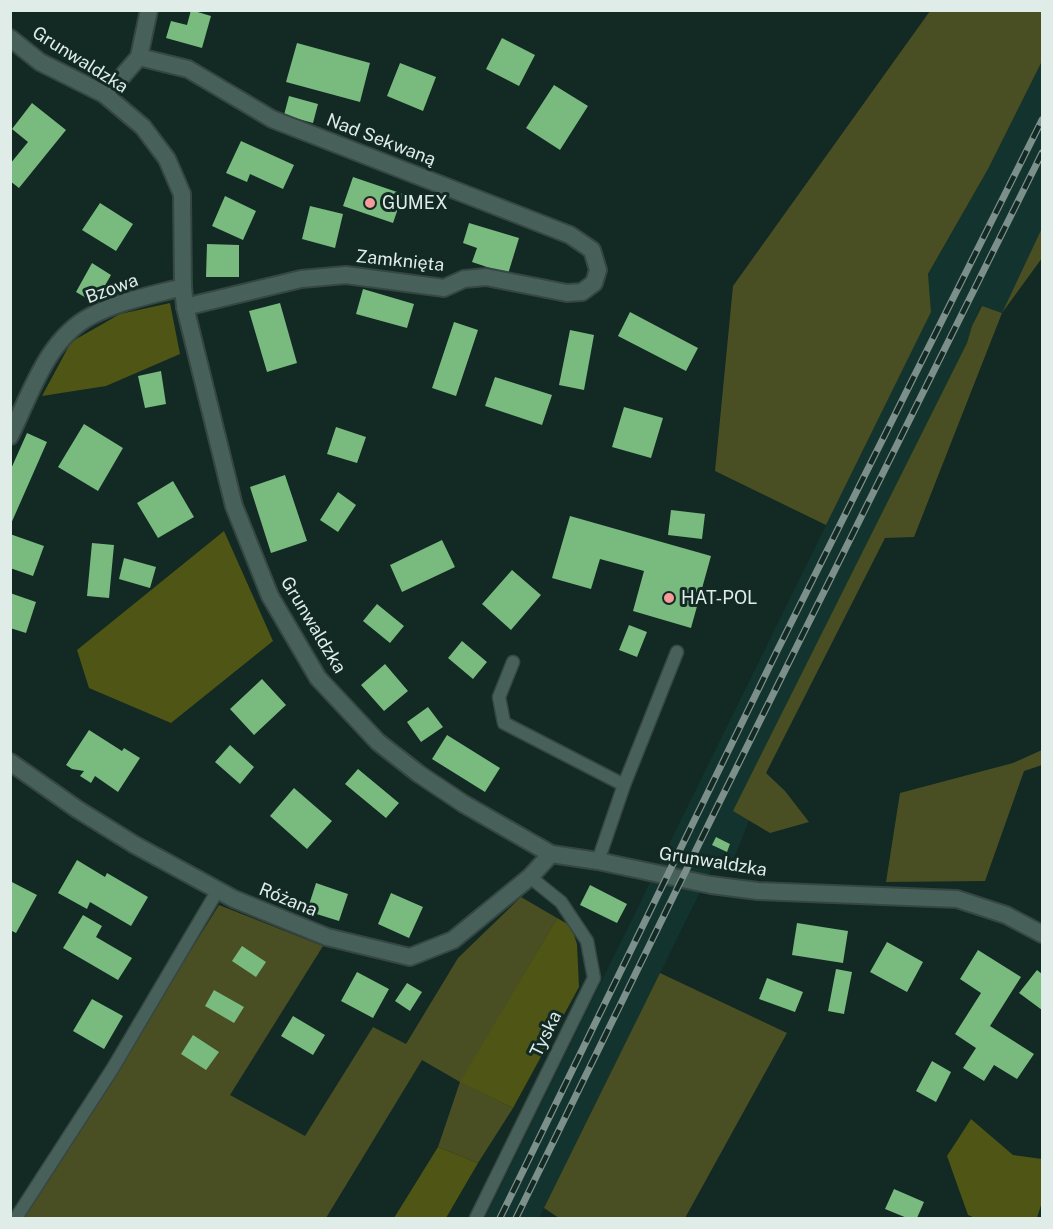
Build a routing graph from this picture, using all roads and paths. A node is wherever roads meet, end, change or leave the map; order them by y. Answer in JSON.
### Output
{"nodes":[{"id":1,"x":149,"y":10,"type":"edge"},
{"id":2,"x":10,"y":38,"type":"edge"},
{"id":3,"x":139,"y":57,"type":"junction"},
{"id":4,"x":104,"y":94,"type":"junction"},
{"id":5,"x":598,"y":270,"type":"joint"},
{"id":6,"x":183,"y":287,"type":"junction"},
{"id":7,"x":185,"y":307,"type":"junction"},
{"id":8,"x":10,"y":436,"type":"edge"},
{"id":9,"x":677,"y":652,"type":"dead end"},
{"id":10,"x":513,"y":662,"type":"dead end"},
{"id":11,"x":10,"y":762,"type":"edge"},
{"id":12,"x":624,"y":785,"type":"junction"},
{"id":13,"x":551,"y":854,"type":"junction"},
{"id":14,"x":598,"y":861,"type":"junction"},
{"id":15,"x":530,"y":877,"type":"junction"},
{"id":16,"x":218,"y":890,"type":"junction"},
{"id":17,"x":1042,"y":934,"type":"edge"},
{"id":18,"x":16,"y":1218,"type":"edge"},
{"id":19,"x":476,"y":1218,"type":"edge"}],
"edges":[{"from":1,"to":3,"type":"street"},
{"from":2,"to":4,"type":"street","name":"Grunwaldzka"},
{"from":3,"to":4,"type":"street"},
{"from":3,"to":5,"type":"street","name":"Nad Sekwaną"},
{"from":4,"to":6,"type":"street","name":"Grunwaldzka"},
{"from":5,"to":7,"type":"street","name":"Zamknięta"},
{"from":6,"to":7,"type":"street","name":"Grunwaldzka"},
{"from":6,"to":8,"type":"street","name":"Bzowa"},
{"from":7,"to":13,"type":"street","name":"Grunwaldzka"},
{"from":9,"to":12,"type":"lane"},
{"from":10,"to":12,"type":"lane"},
{"from":11,"to":16,"type":"street","name":"Różana"},
{"from":12,"to":14,"type":"lane"},
{"from":13,"to":14,"type":"street","name":"Grunwaldzka"},
{"from":13,"to":15,"type":"street","name":"Różana"},
{"from":14,"to":17,"type":"street","name":"Grunwaldzka"},
{"from":15,"to":16,"type":"street","name":"Różana"},
{"from":15,"to":19,"type":"lane","name":"Tyska"},
{"from":16,"to":18,"type":"lane"}]}
